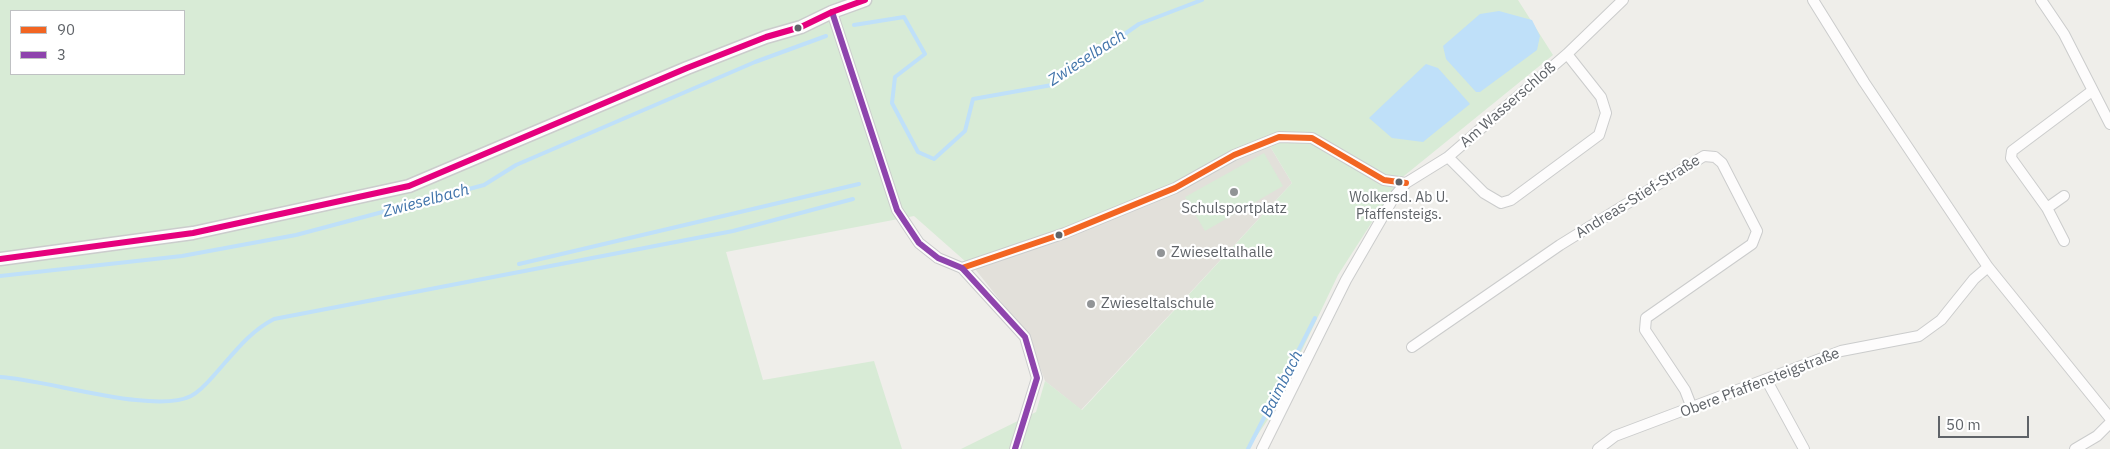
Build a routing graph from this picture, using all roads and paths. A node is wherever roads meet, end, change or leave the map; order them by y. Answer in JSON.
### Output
{"nodes":[{"id":1,"x":865,"y":0,"type":"edge"},
{"id":2,"x":1623,"y":0,"type":"edge"},
{"id":3,"x":1813,"y":0,"type":"edge"},
{"id":4,"x":2041,"y":0,"type":"edge"},
{"id":5,"x":832,"y":12,"type":"junction"},
{"id":6,"x":1567,"y":54,"type":"junction"},
{"id":7,"x":2092,"y":91,"type":"junction"},
{"id":8,"x":2110,"y":124,"type":"edge"},
{"id":9,"x":1448,"y":156,"type":"junction"},
{"id":10,"x":1406,"y":183,"type":"junction"},
{"id":11,"x":2064,"y":196,"type":"dead end"},
{"id":12,"x":2047,"y":208,"type":"junction"},
{"id":13,"x":2064,"y":241,"type":"dead end"},
{"id":14,"x":0,"y":259,"type":"edge"},
{"id":15,"x":1988,"y":267,"type":"junction"},
{"id":16,"x":962,"y":268,"type":"junction"},
{"id":17,"x":1412,"y":347,"type":"dead end"},
{"id":18,"x":1767,"y":381,"type":"junction"},
{"id":19,"x":1692,"y":408,"type":"junction"},
{"id":20,"x":2110,"y":418,"type":"edge"},
{"id":21,"x":2110,"y":423,"type":"edge"},
{"id":22,"x":1015,"y":449,"type":"edge"},
{"id":23,"x":1262,"y":449,"type":"edge"},
{"id":24,"x":1598,"y":449,"type":"edge"},
{"id":25,"x":1804,"y":449,"type":"edge"},
{"id":26,"x":2075,"y":449,"type":"edge"}],
"edges":[{"from":1,"to":5,"type":"street"},
{"from":2,"to":6,"type":"street","name":"Am Wasserschloß"},
{"from":3,"to":15,"type":"street"},
{"from":4,"to":7,"type":"street"},
{"from":5,"to":14,"type":"street"},
{"from":5,"to":16,"type":"street"},
{"from":6,"to":9,"type":"street","name":"Am Wasserschloß"},
{"from":6,"to":9,"type":"street","name":"Am Wasserschloß"},
{"from":7,"to":8,"type":"street"},
{"from":7,"to":12,"type":"street"},
{"from":9,"to":10,"type":"street","name":"Am Wasserschloß"},
{"from":10,"to":16,"type":"street"},
{"from":10,"to":23,"type":"street","name":"Am Wasserschloß"},
{"from":11,"to":12,"type":"street"},
{"from":12,"to":13,"type":"street"},
{"from":15,"to":18,"type":"street","name":"Obere Pfaffensteigstraße"},
{"from":15,"to":20,"type":"street"},
{"from":16,"to":22,"type":"street"},
{"from":17,"to":19,"type":"street","name":"Andreas-Stief-Straße"},
{"from":18,"to":19,"type":"street","name":"Obere Pfaffensteigstraße"},
{"from":18,"to":25,"type":"street"},
{"from":19,"to":24,"type":"street","name":"Obere Pfaffensteigstraße"},
{"from":21,"to":26,"type":"street"}]}
